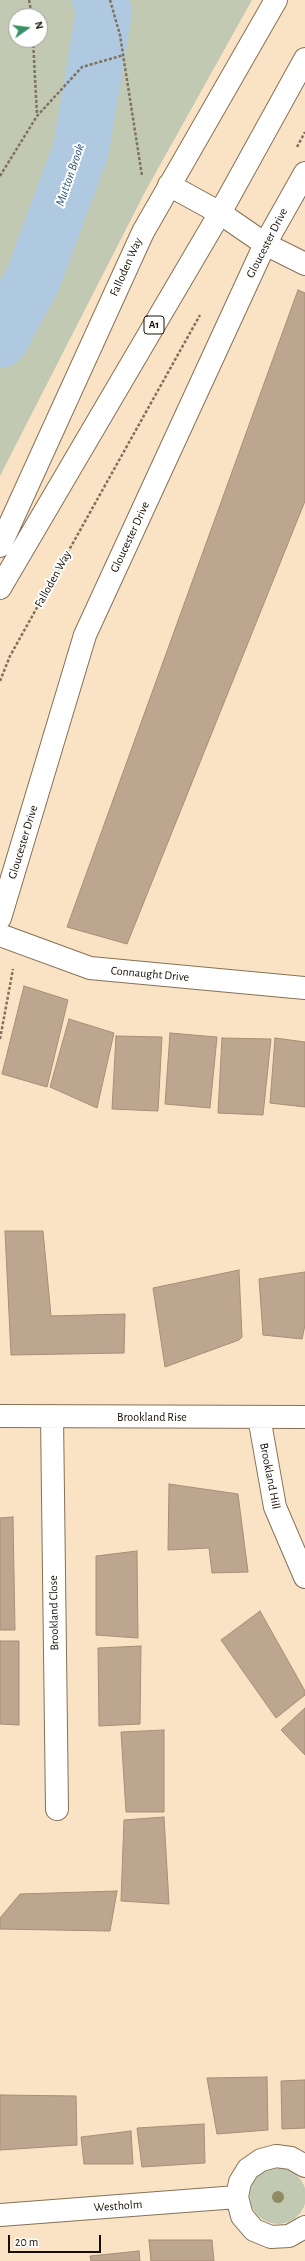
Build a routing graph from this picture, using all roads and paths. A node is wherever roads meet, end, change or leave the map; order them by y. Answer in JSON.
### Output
{"nodes":[{"id":1,"x":110,"y":0,"type":"edge"},
{"id":2,"x":276,"y":0,"type":"edge"},
{"id":3,"x":33,"y":48,"type":"edge"},
{"id":4,"x":124,"y":55,"type":"junction"},
{"id":5,"x":305,"y":60,"type":"edge"},
{"id":6,"x":37,"y":116,"type":"junction"},
{"id":7,"x":305,"y":173,"type":"edge"},
{"id":8,"x":0,"y":176,"type":"edge"},
{"id":9,"x":143,"y":183,"type":"dead end"},
{"id":10,"x":169,"y":185,"type":"junction"},
{"id":11,"x":220,"y":213,"type":"junction"},
{"id":12,"x":264,"y":244,"type":"junction"},
{"id":13,"x":305,"y":264,"type":"edge"},
{"id":14,"x":202,"y":311,"type":"dead end"},
{"id":15,"x":0,"y":546,"type":"edge"},
{"id":16,"x":0,"y":588,"type":"edge"},
{"id":17,"x":0,"y":680,"type":"edge"},
{"id":18,"x":0,"y":918,"type":"edge"},
{"id":19,"x":9,"y":938,"type":"edge"},
{"id":20,"x":305,"y":988,"type":"edge"},
{"id":21,"x":0,"y":1039,"type":"edge"},
{"id":22,"x":0,"y":1416,"type":"edge"},
{"id":23,"x":52,"y":1416,"type":"junction"},
{"id":24,"x":259,"y":1417,"type":"junction"},
{"id":25,"x":305,"y":1417,"type":"edge"},
{"id":26,"x":305,"y":1577,"type":"edge"},
{"id":27,"x":57,"y":1809,"type":"dead end"},
{"id":28,"x":305,"y":2166,"type":"edge"},
{"id":29,"x":237,"y":2197,"type":"junction"},
{"id":30,"x":0,"y":2215,"type":"edge"},
{"id":31,"x":305,"y":2227,"type":"edge"}],
"edges":[{"from":1,"to":4,"type":"path"},
{"from":2,"to":10,"type":"main road","name":"Falloden Way"},
{"from":3,"to":6,"type":"path"},
{"from":4,"to":6,"type":"path"},
{"from":4,"to":9,"type":"path"},
{"from":5,"to":11,"type":"main road","number":"A1"},
{"from":6,"to":8,"type":"path"},
{"from":7,"to":12,"type":"main road","name":"Gloucester Drive"},
{"from":10,"to":11,"type":"main road"},
{"from":10,"to":15,"type":"main road","name":"Falloden Way"},
{"from":11,"to":12,"type":"main road"},
{"from":11,"to":16,"type":"main road","number":"A1"},
{"from":12,"to":13,"type":"main road"},
{"from":12,"to":18,"type":"main road","name":"Gloucester Drive"},
{"from":14,"to":17,"type":"path","name":"Falloden Way"},
{"from":19,"to":20,"type":"main road","name":"Connaught Drive"},
{"from":19,"to":21,"type":"path"},
{"from":22,"to":23,"type":"main road","name":"Brookland Rise"},
{"from":23,"to":24,"type":"main road","name":"Brookland Rise"},
{"from":23,"to":27,"type":"main road","name":"Brookland Close"},
{"from":24,"to":25,"type":"main road","name":"Brookland Rise"},
{"from":24,"to":26,"type":"main road","name":"Brookland Hill"},
{"from":28,"to":29,"type":"main road"},
{"from":29,"to":30,"type":"main road","name":"Westholm"},
{"from":29,"to":31,"type":"main road"}]}
